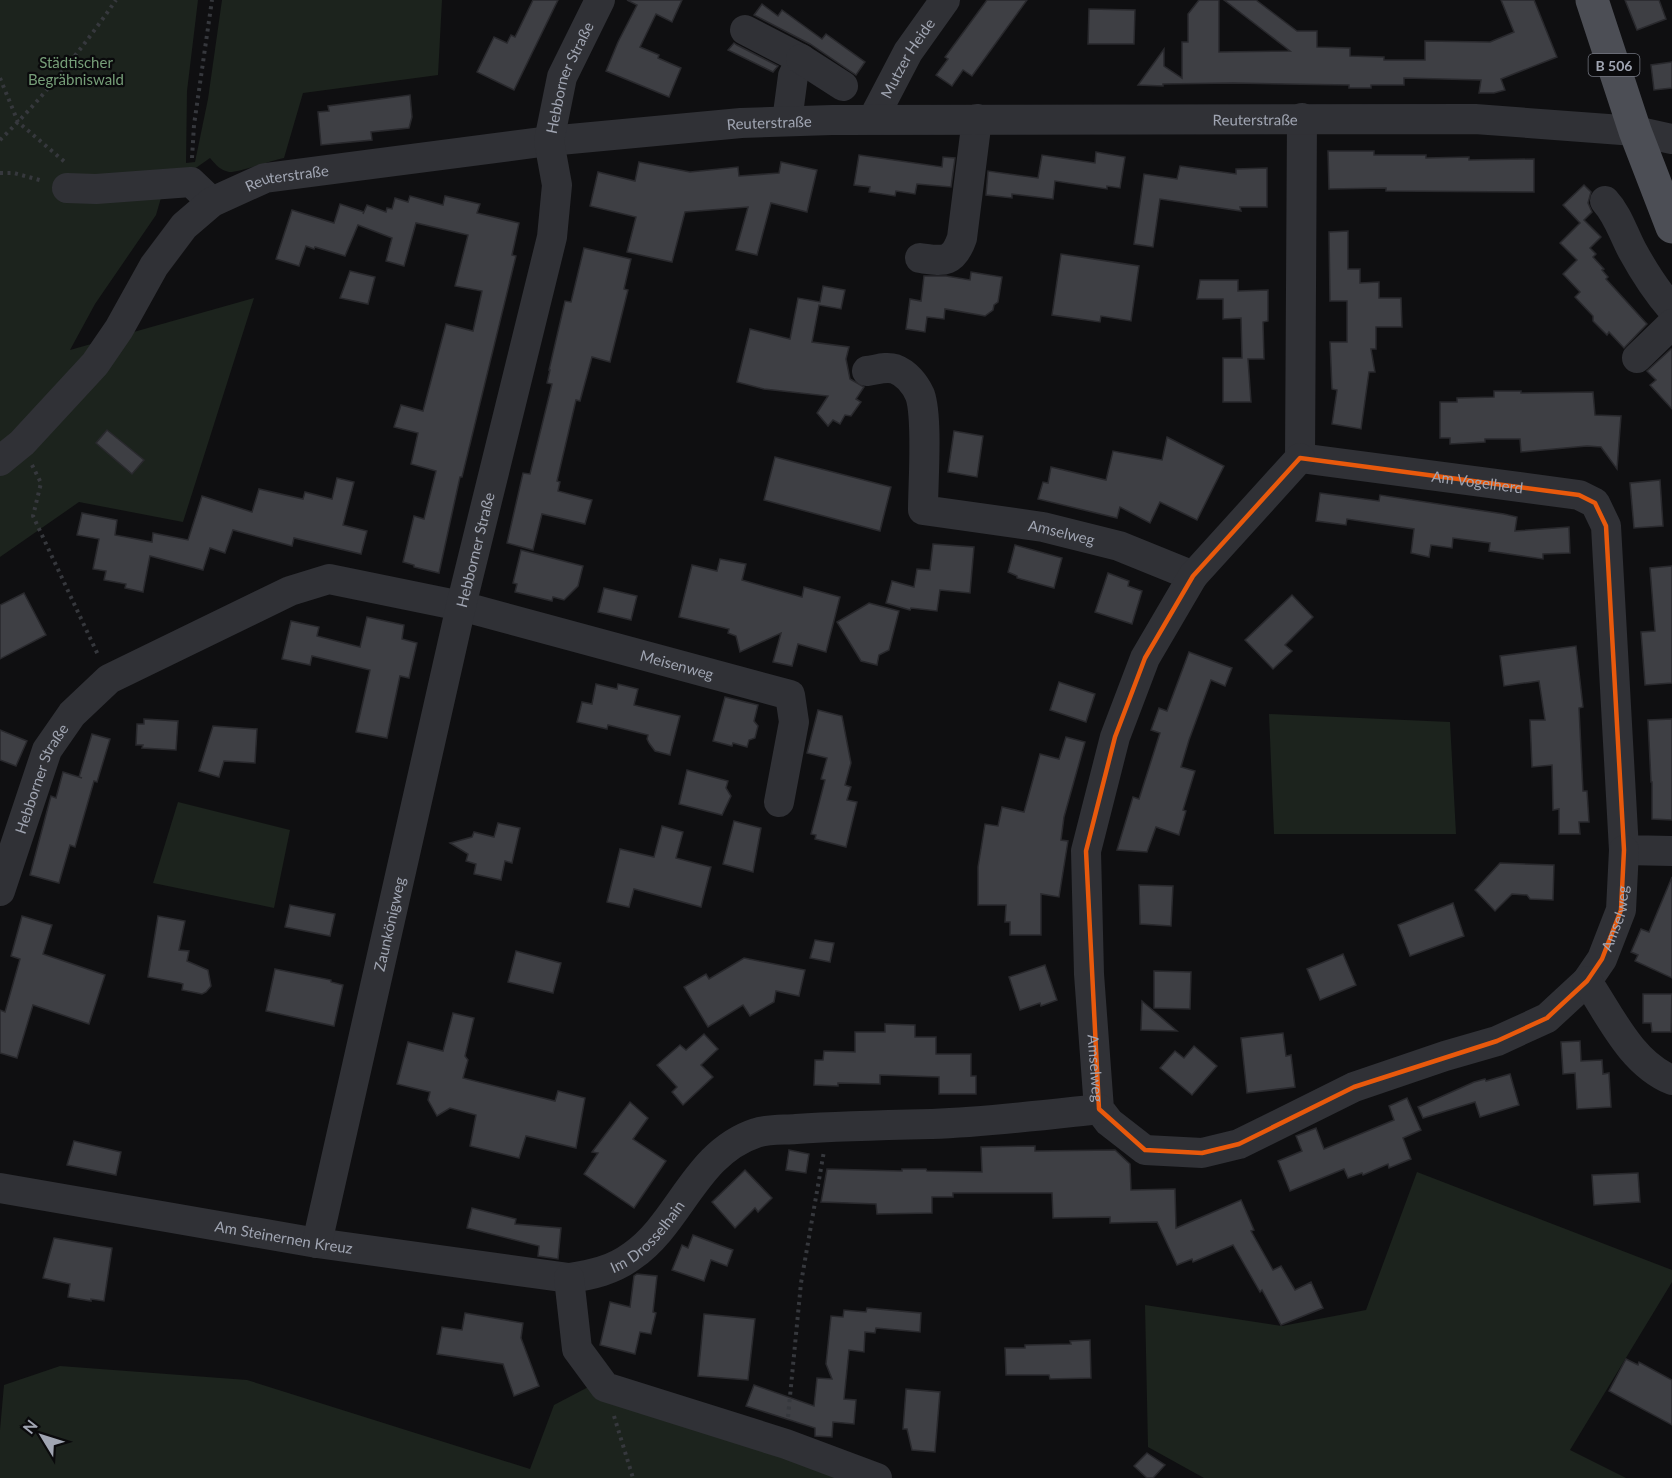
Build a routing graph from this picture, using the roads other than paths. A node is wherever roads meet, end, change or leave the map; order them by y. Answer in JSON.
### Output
{"nodes":[{"id":1,"x":600,"y":0,"type":"edge"},
{"id":2,"x":945,"y":0,"type":"edge"},
{"id":3,"x":1592,"y":0,"type":"edge"},
{"id":4,"x":745,"y":30,"type":"dead end"},
{"id":5,"x":801,"y":59,"type":"junction"},
{"id":6,"x":843,"y":86,"type":"dead end"},
{"id":7,"x":1302,"y":118,"type":"junction"},
{"id":8,"x":873,"y":119,"type":"junction"},
{"id":9,"x":977,"y":119,"type":"junction"},
{"id":10,"x":787,"y":122,"type":"junction"},
{"id":11,"x":1635,"y":131,"type":"junction"},
{"id":12,"x":1672,"y":138,"type":"edge"},
{"id":13,"x":549,"y":141,"type":"junction"},
{"id":14,"x":81,"y":188,"type":"road end"},
{"id":15,"x":201,"y":192,"type":"junction"},
{"id":16,"x":1605,"y":201,"type":"dead end"},
{"id":17,"x":1672,"y":227,"type":"edge"},
{"id":18,"x":920,"y":258,"type":"dead end"},
{"id":19,"x":1672,"y":309,"type":"edge"},
{"id":20,"x":1672,"y":324,"type":"edge"},
{"id":21,"x":1637,"y":357,"type":"dead end"},
{"id":22,"x":867,"y":371,"type":"dead end"},
{"id":23,"x":11,"y":452,"type":"edge"},
{"id":24,"x":1300,"y":458,"type":"junction"},
{"id":25,"x":1193,"y":576,"type":"junction"},
{"id":26,"x":461,"y":606,"type":"junction"},
{"id":27,"x":779,"y":802,"type":"dead end"},
{"id":28,"x":1624,"y":850,"type":"junction"},
{"id":29,"x":1672,"y":851,"type":"edge"},
{"id":30,"x":0,"y":891,"type":"edge"},
{"id":31,"x":1587,"y":981,"type":"junction"},
{"id":32,"x":1672,"y":1080,"type":"edge"},
{"id":33,"x":1099,"y":1109,"type":"junction"},
{"id":34,"x":0,"y":1188,"type":"edge"},
{"id":35,"x":317,"y":1243,"type":"junction"},
{"id":36,"x":569,"y":1278,"type":"junction"},
{"id":37,"x":877,"y":1478,"type":"edge"}],
"edges":[{"from":1,"to":13,"type":"street","name":"Hebborner Straße"},
{"from":2,"to":8,"type":"street","name":"Mutzer Heide"},
{"from":3,"to":11,"type":"main road","number":"B 506"},
{"from":4,"to":5,"type":"street"},
{"from":5,"to":6,"type":"street"},
{"from":5,"to":10,"type":"street"},
{"from":7,"to":9,"type":"street","name":"Reuterstraße"},
{"from":7,"to":11,"type":"street","name":"Reuterstraße"},
{"from":7,"to":24,"type":"street"},
{"from":8,"to":9,"type":"street","name":"Reuterstraße"},
{"from":8,"to":10,"type":"street","name":"Reuterstraße"},
{"from":9,"to":18,"type":"street"},
{"from":10,"to":13,"type":"street","name":"Reuterstraße"},
{"from":11,"to":12,"type":"street","name":"Reuterstraße"},
{"from":11,"to":17,"type":"main road","number":"B 506"},
{"from":13,"to":15,"type":"street","name":"Reuterstraße"},
{"from":13,"to":26,"type":"street","name":"Hebborner Straße"},
{"from":14,"to":15,"type":"street"},
{"from":15,"to":23,"type":"street","name":"Reuterstraße"},
{"from":16,"to":19,"type":"street"},
{"from":20,"to":21,"type":"street"},
{"from":22,"to":25,"type":"street","name":"Amselweg"},
{"from":24,"to":25,"type":"street","name":"Amselweg"},
{"from":24,"to":28,"type":"street","name":"Am Vogelherd"},
{"from":25,"to":33,"type":"street","name":"Amselweg"},
{"from":26,"to":27,"type":"street","name":"Meisenweg"},
{"from":26,"to":30,"type":"street","name":"Hebborner Straße"},
{"from":26,"to":35,"type":"street","name":"Zaunkönigweg"},
{"from":28,"to":29,"type":"street"},
{"from":28,"to":31,"type":"street","name":"Amselweg"},
{"from":31,"to":32,"type":"street"},
{"from":31,"to":33,"type":"street","name":"Amselweg"},
{"from":33,"to":36,"type":"street","name":"Im Drosselhain"},
{"from":34,"to":35,"type":"street","name":"Am Steinernen Kreuz"},
{"from":35,"to":36,"type":"street","name":"Am Steinernen Kreuz"},
{"from":36,"to":37,"type":"street"}]}
